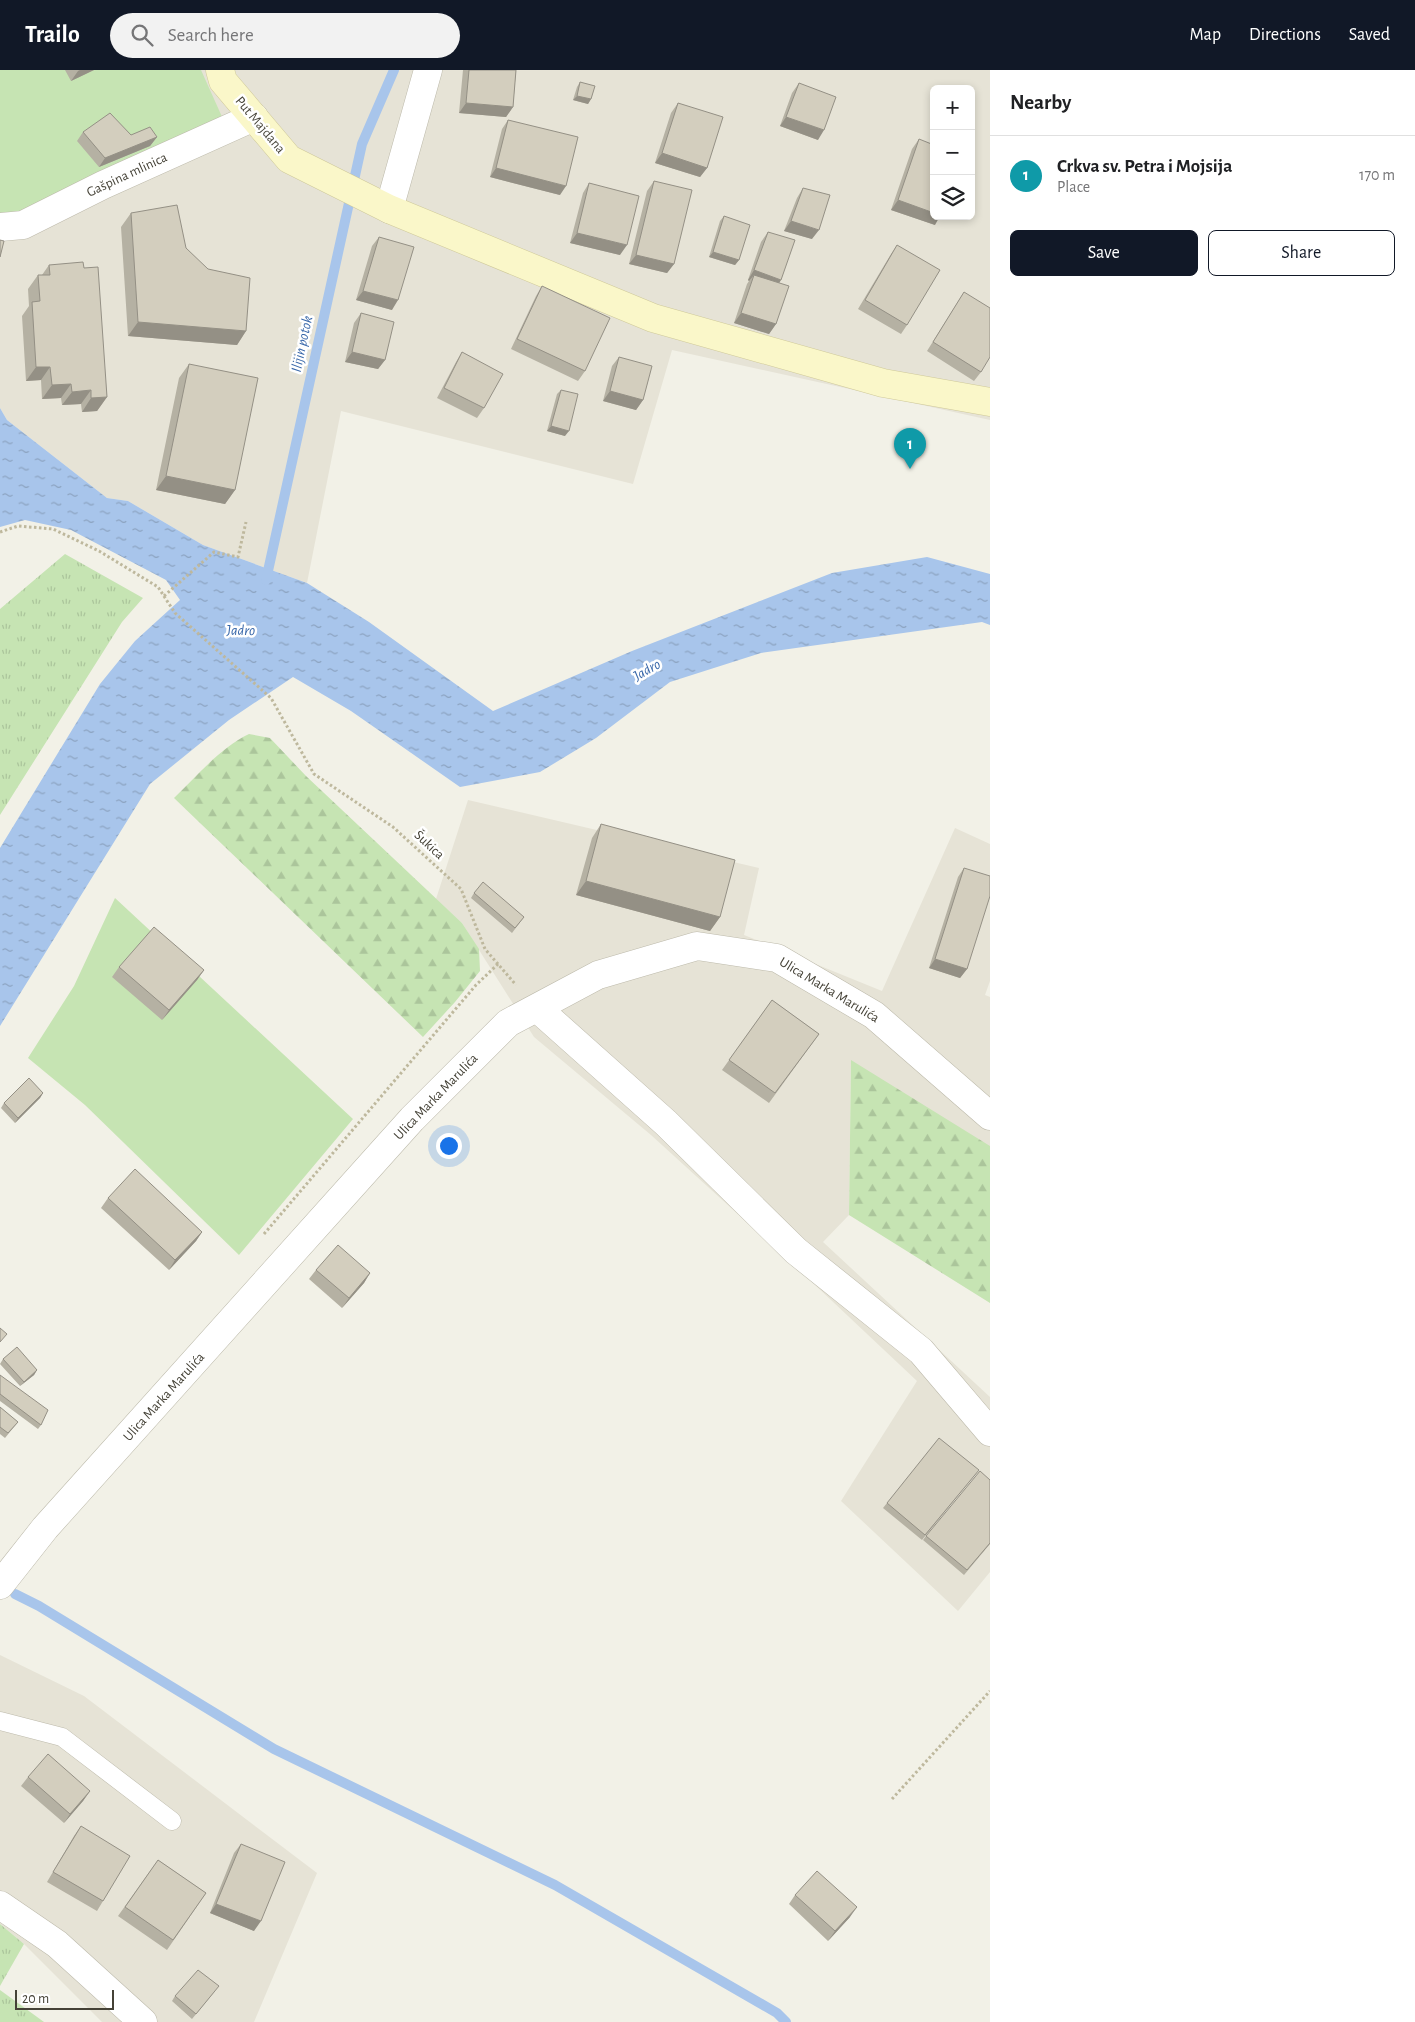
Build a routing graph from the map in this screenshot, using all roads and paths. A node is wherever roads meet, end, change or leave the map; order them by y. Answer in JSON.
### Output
{"nodes":[{"id":1,"x":220,"y":70,"type":"edge"},
{"id":2,"x":428,"y":70,"type":"edge"},
{"id":3,"x":254,"y":117,"type":"junction"},
{"id":4,"x":381,"y":205,"type":"junction"},
{"id":5,"x":0,"y":226,"type":"edge"},
{"id":6,"x":990,"y":402,"type":"edge"},
{"id":7,"x":246,"y":522,"type":"dead end"},
{"id":8,"x":0,"y":532,"type":"edge"},
{"id":9,"x":164,"y":596,"type":"junction"},
{"id":10,"x":537,"y":1008,"type":"junction"},
{"id":11,"x":990,"y":1116,"type":"edge"},
{"id":12,"x":990,"y":1432,"type":"edge"},
{"id":13,"x":0,"y":1585,"type":"edge"},
{"id":14,"x":990,"y":1691,"type":"edge"},
{"id":15,"x":0,"y":1721,"type":"edge"},
{"id":16,"x":892,"y":1798,"type":"dead end"},
{"id":17,"x":172,"y":1821,"type":"dead end"},
{"id":18,"x":0,"y":1905,"type":"edge"},
{"id":19,"x":143,"y":2022,"type":"edge"}],
"edges":[{"from":1,"to":3,"type":"street","name":"Put Majdana"},
{"from":2,"to":4,"type":"street"},
{"from":3,"to":4,"type":"street","name":"Put Majdana"},
{"from":3,"to":5,"type":"street","name":"Gašpina mlinica"},
{"from":4,"to":6,"type":"street","name":"Put Majdana"},
{"from":7,"to":9,"type":"path"},
{"from":8,"to":9,"type":"path","name":"Šukica"},
{"from":9,"to":10,"type":"path","name":"Šukica"},
{"from":10,"to":11,"type":"street","name":"Ulica Marka Marulića"},
{"from":10,"to":12,"type":"street"},
{"from":10,"to":13,"type":"street","name":"Ulica Marka Marulića"},
{"from":14,"to":16,"type":"path"},
{"from":15,"to":17,"type":"lane"},
{"from":18,"to":19,"type":"street"}]}
